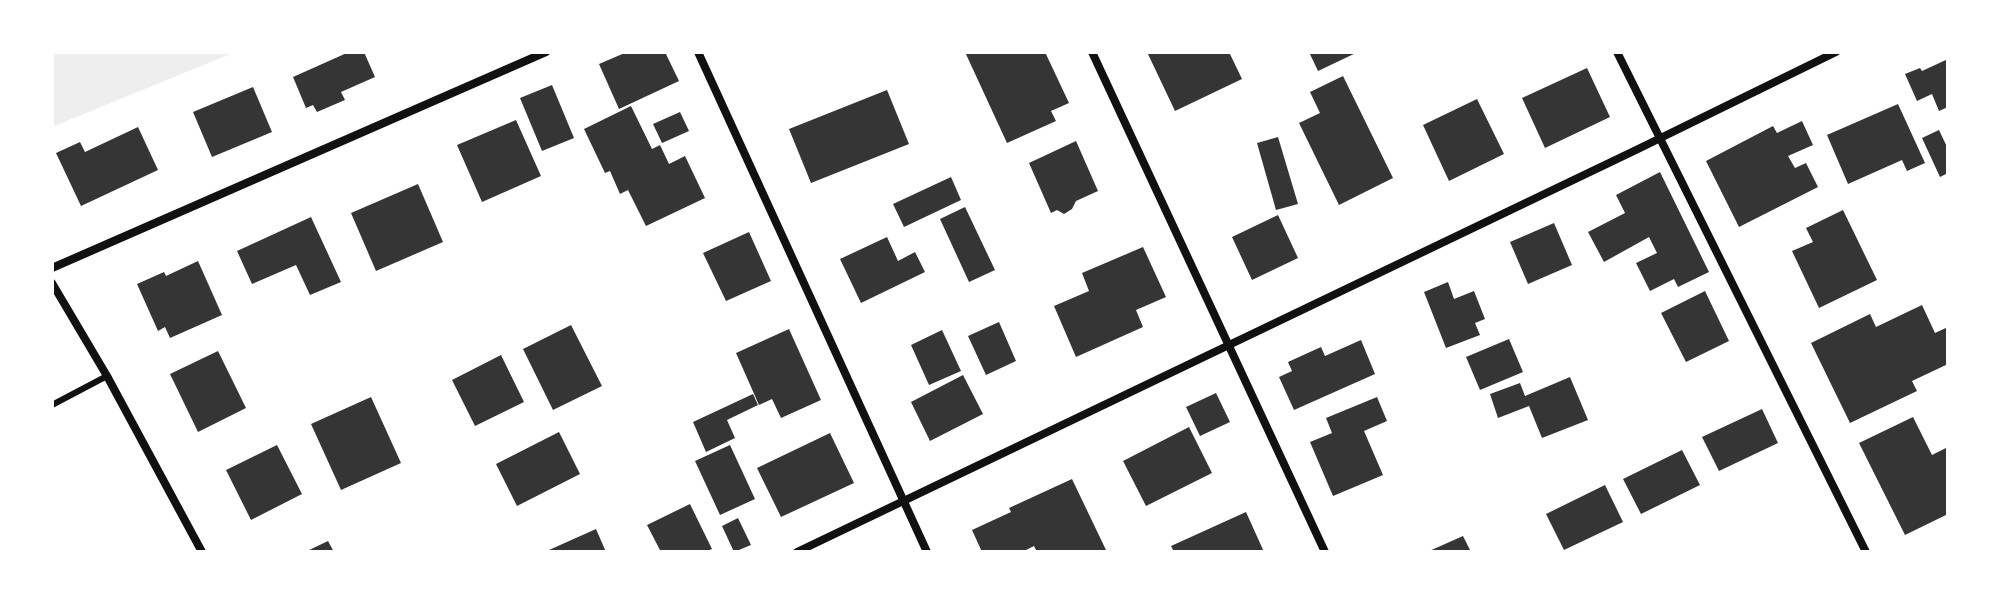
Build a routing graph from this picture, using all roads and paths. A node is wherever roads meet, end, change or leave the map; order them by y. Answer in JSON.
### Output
{"nodes":[{"id":1,"x":546,"y":52,"type":"edge"},
{"id":2,"x":698,"y":52,"type":"edge"},
{"id":3,"x":1092,"y":52,"type":"edge"},
{"id":4,"x":1617,"y":52,"type":"edge"},
{"id":5,"x":1836,"y":52,"type":"edge"},
{"id":6,"x":1660,"y":139,"type":"junction"},
{"id":7,"x":52,"y":268,"type":"edge"},
{"id":8,"x":52,"y":283,"type":"edge"},
{"id":9,"x":1228,"y":346,"type":"junction"},
{"id":10,"x":107,"y":376,"type":"junction"},
{"id":11,"x":52,"y":405,"type":"edge"},
{"id":12,"x":904,"y":502,"type":"junction"},
{"id":13,"x":202,"y":552,"type":"edge"},
{"id":14,"x":797,"y":552,"type":"edge"},
{"id":15,"x":927,"y":552,"type":"edge"},
{"id":16,"x":1325,"y":552,"type":"edge"},
{"id":17,"x":1866,"y":552,"type":"edge"}],
"edges":[{"from":1,"to":7,"type":"street"},
{"from":2,"to":12,"type":"street"},
{"from":3,"to":9,"type":"street"},
{"from":4,"to":6,"type":"street"},
{"from":5,"to":6,"type":"street"},
{"from":6,"to":9,"type":"street"},
{"from":6,"to":17,"type":"street"},
{"from":8,"to":10,"type":"street"},
{"from":9,"to":12,"type":"street"},
{"from":9,"to":16,"type":"street"},
{"from":10,"to":11,"type":"lane"},
{"from":10,"to":13,"type":"street"},
{"from":12,"to":14,"type":"street"},
{"from":12,"to":15,"type":"street"}]}
